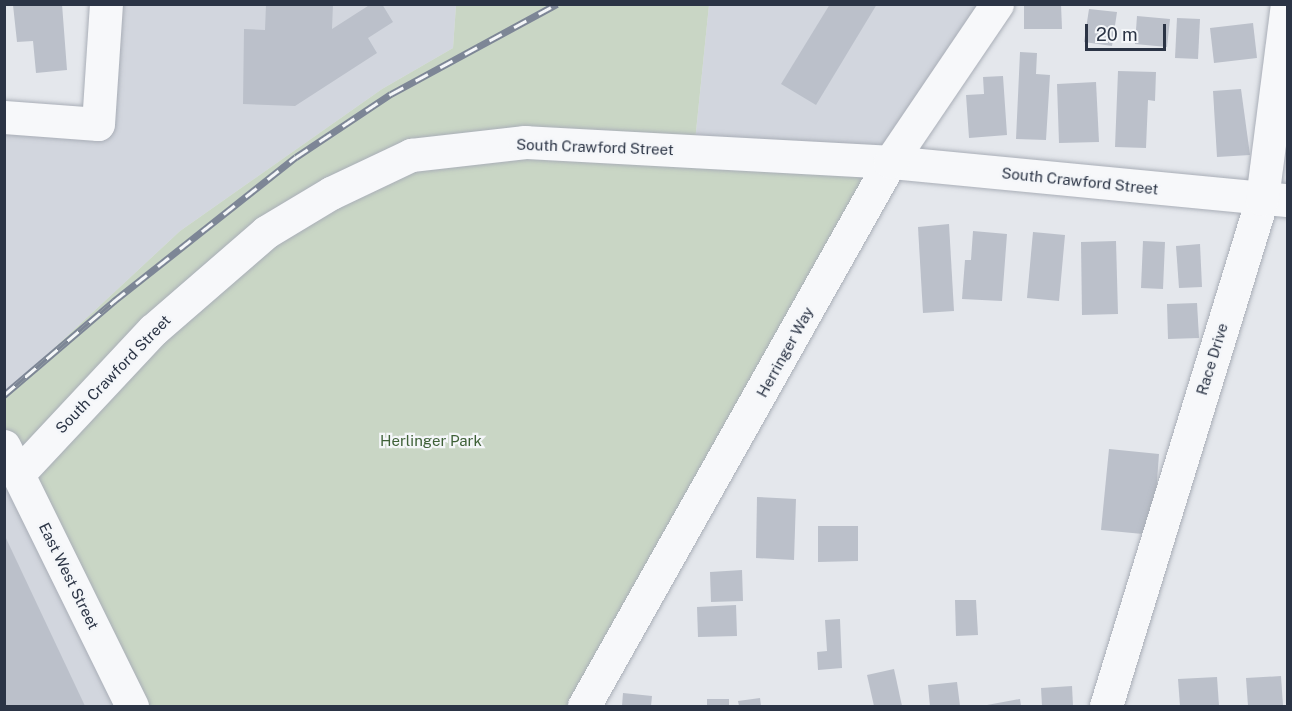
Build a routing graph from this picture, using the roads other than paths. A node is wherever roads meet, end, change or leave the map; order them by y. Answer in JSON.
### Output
{"nodes":[{"id":1,"x":106,"y":4,"type":"edge"},
{"id":2,"x":997,"y":4,"type":"edge"},
{"id":3,"x":1287,"y":4,"type":"edge"},
{"id":4,"x":4,"y":117,"type":"edge"},
{"id":5,"x":890,"y":162,"type":"junction"},
{"id":6,"x":1275,"y":200,"type":"edge"},
{"id":7,"x":12,"y":459,"type":"edge"},
{"id":8,"x":132,"y":706,"type":"edge"},
{"id":9,"x":584,"y":706,"type":"edge"},
{"id":10,"x":1106,"y":706,"type":"edge"}],
"edges":[{"from":1,"to":4,"type":"street"},
{"from":2,"to":5,"type":"street","name":"Herringer Way"},
{"from":3,"to":6,"type":"street","name":"Race Drive"},
{"from":5,"to":6,"type":"street","name":"South Crawford Street"},
{"from":5,"to":7,"type":"street","name":"South Crawford Street"},
{"from":5,"to":9,"type":"street","name":"Herringer Way"},
{"from":6,"to":10,"type":"street","name":"Race Drive"},
{"from":7,"to":8,"type":"street","name":"East West Street"}]}
